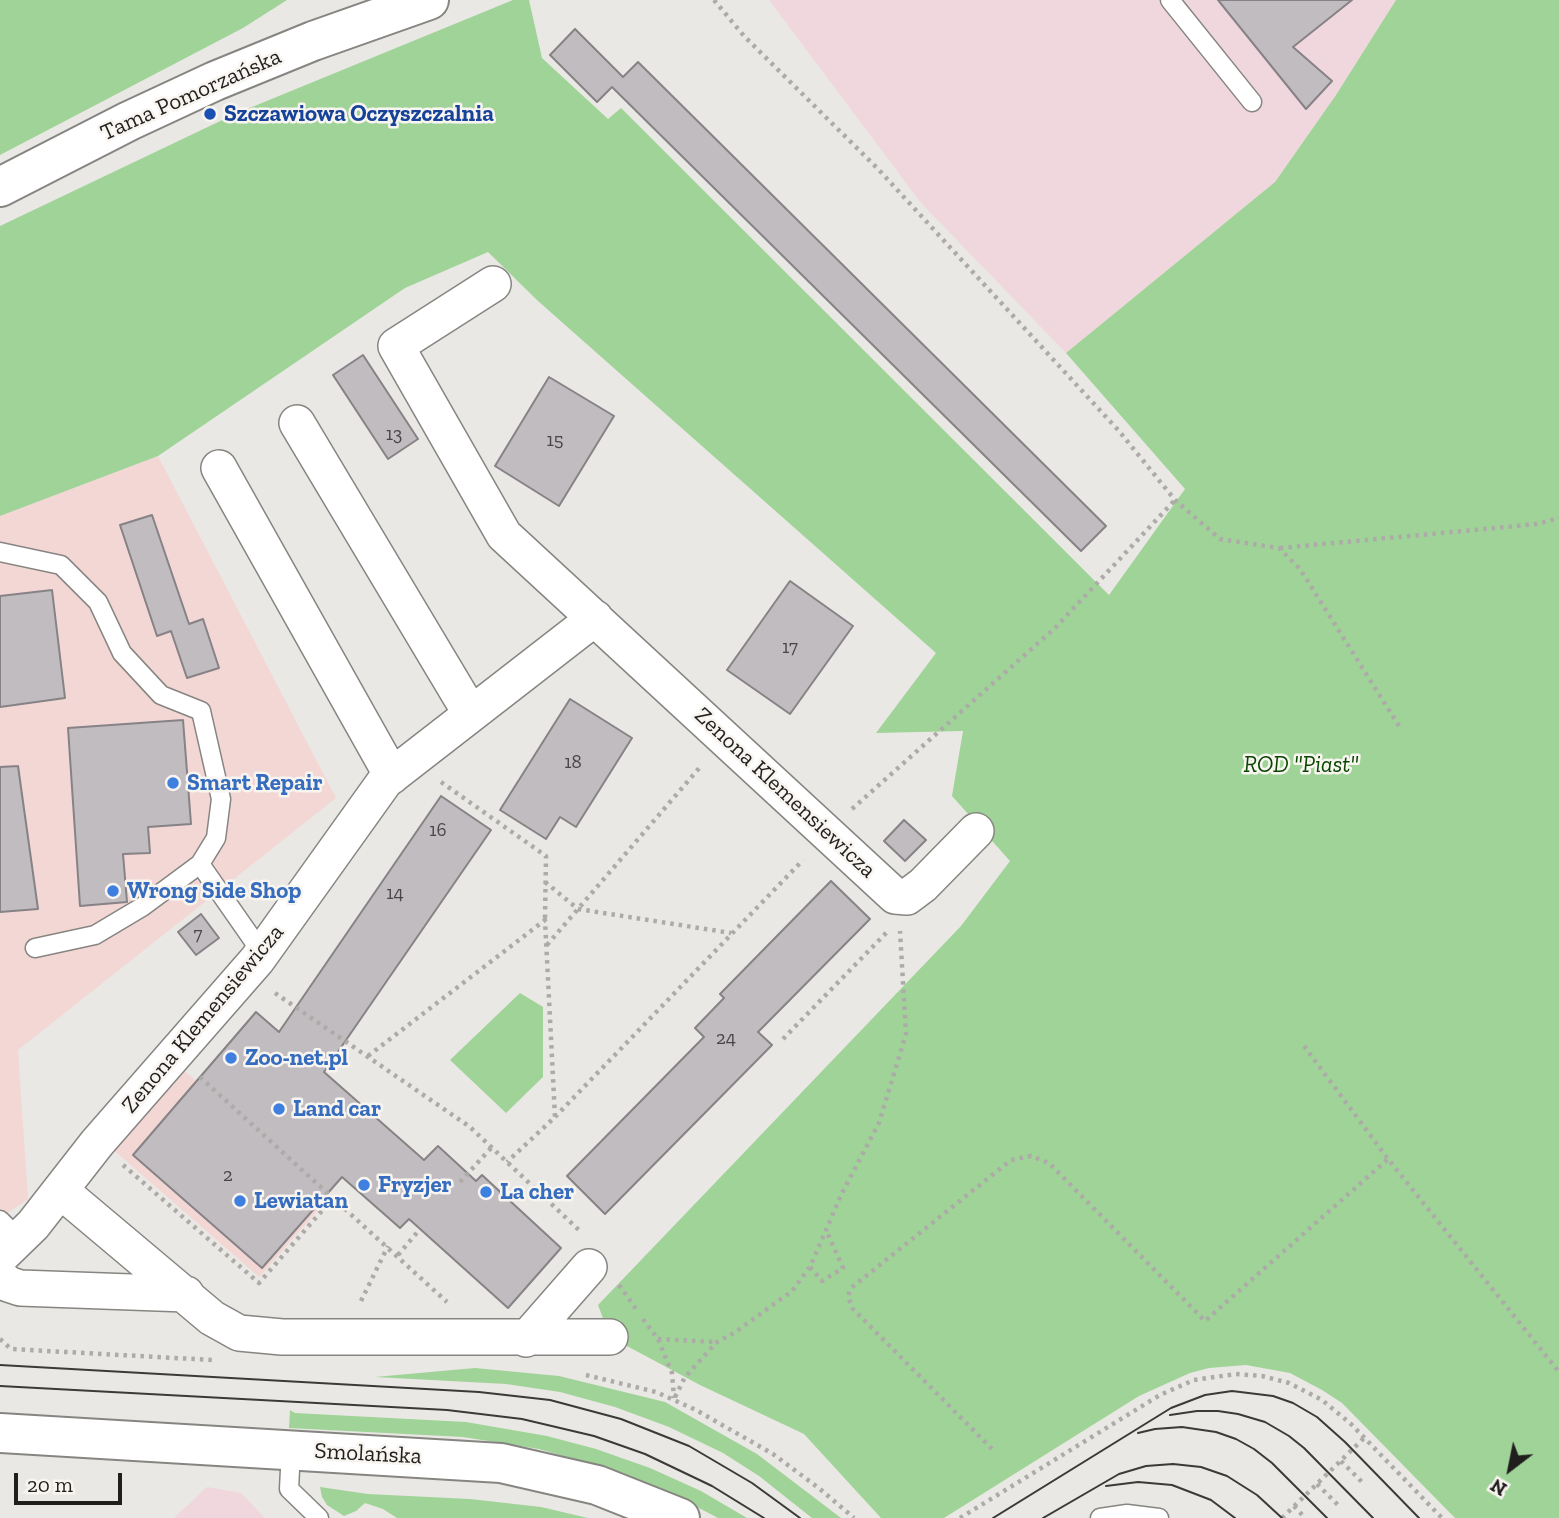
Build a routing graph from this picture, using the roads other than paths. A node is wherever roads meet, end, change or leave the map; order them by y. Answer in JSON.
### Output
{"nodes":[{"id":1,"x":429,"y":0,"type":"edge"},
{"id":2,"x":1170,"y":0,"type":"edge"},
{"id":3,"x":385,"y":7,"type":"edge"},
{"id":4,"x":1252,"y":102,"type":"dead end"},
{"id":5,"x":0,"y":187,"type":"edge"},
{"id":6,"x":493,"y":284,"type":"dead end"},
{"id":7,"x":297,"y":423,"type":"dead end"},
{"id":8,"x":219,"y":468,"type":"dead end"},
{"id":9,"x":0,"y":552,"type":"edge"},
{"id":10,"x":595,"y":618,"type":"junction"},
{"id":11,"x":471,"y":714,"type":"junction"},
{"id":12,"x":392,"y":776,"type":"junction"},
{"id":13,"x":976,"y":831,"type":"dead end"},
{"id":14,"x":201,"y":864,"type":"junction"},
{"id":15,"x":36,"y":948,"type":"dead end"},
{"id":16,"x":253,"y":963,"type":"junction"},
{"id":17,"x":61,"y":1191,"type":"junction"},
{"id":18,"x":6,"y":1239,"type":"edge"},
{"id":19,"x":596,"y":1261,"type":"road end"},
{"id":20,"x":0,"y":1277,"type":"edge"},
{"id":21,"x":186,"y":1294,"type":"junction"},
{"id":22,"x":610,"y":1337,"type":"dead end"},
{"id":23,"x":526,"y":1339,"type":"junction"},
{"id":24,"x":0,"y":1417,"type":"edge"},
{"id":25,"x":0,"y":1433,"type":"edge"},
{"id":26,"x":46,"y":1436,"type":"junction"},
{"id":27,"x":291,"y":1450,"type":"junction"},
{"id":28,"x":319,"y":1518,"type":"edge"},
{"id":29,"x":680,"y":1518,"type":"edge"},
{"id":30,"x":1100,"y":1518,"type":"edge"},
{"id":31,"x":1159,"y":1518,"type":"edge"}],
"edges":[{"from":1,"to":3,"type":"street","name":"Tama Pomorzańska"},
{"from":2,"to":4,"type":"lane"},
{"from":3,"to":5,"type":"street","name":"Tama Pomorzańska"},
{"from":6,"to":10,"type":"street","name":"Zenona Klemensiewicza"},
{"from":7,"to":11,"type":"street"},
{"from":8,"to":12,"type":"street"},
{"from":9,"to":14,"type":"lane"},
{"from":10,"to":11,"type":"street","name":"Zenona Klemensiewicza"},
{"from":10,"to":13,"type":"street","name":"Zenona Klemensiewicza"},
{"from":11,"to":12,"type":"street","name":"Zenona Klemensiewicza"},
{"from":12,"to":16,"type":"street","name":"Zenona Klemensiewicza"},
{"from":14,"to":15,"type":"lane"},
{"from":14,"to":16,"type":"lane"},
{"from":16,"to":17,"type":"street","name":"Zenona Klemensiewicza"},
{"from":17,"to":18,"type":"street","name":"Zenona Klemensiewicza"},
{"from":17,"to":21,"type":"street"},
{"from":19,"to":23,"type":"street"},
{"from":20,"to":21,"type":"street"},
{"from":21,"to":23,"type":"street"},
{"from":22,"to":23,"type":"street"},
{"from":24,"to":26,"type":"street"},
{"from":25,"to":26,"type":"street","name":"Smolańska"},
{"from":26,"to":27,"type":"street","name":"Smolańska"},
{"from":27,"to":28,"type":"lane"},
{"from":27,"to":29,"type":"street","name":"Smolańska"},
{"from":30,"to":31,"type":"lane"}]}
